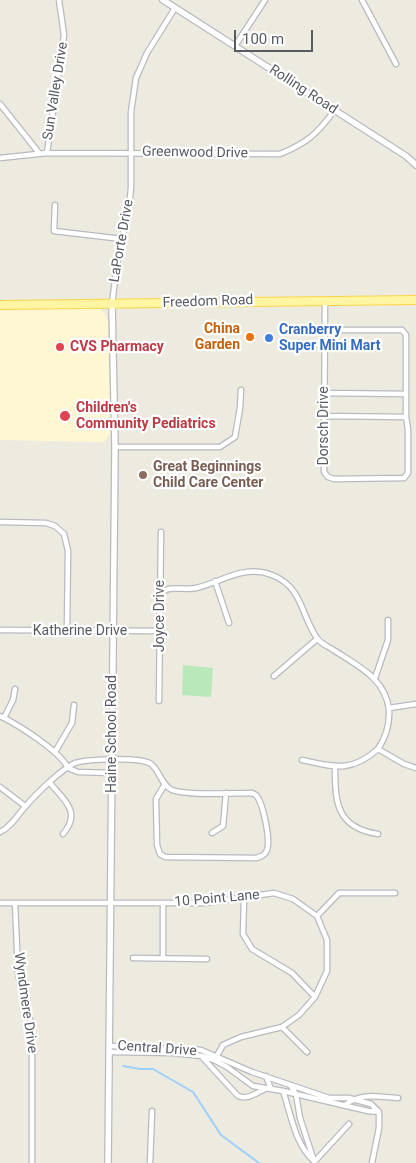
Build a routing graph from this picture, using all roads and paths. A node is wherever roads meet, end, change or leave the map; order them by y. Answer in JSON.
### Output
{"nodes":[{"id":1,"x":59,"y":0,"type":"edge"},
{"id":2,"x":163,"y":0,"type":"edge"},
{"id":3,"x":265,"y":0,"type":"edge"},
{"id":4,"x":362,"y":0,"type":"edge"},
{"id":5,"x":175,"y":8,"type":"junction"},
{"id":6,"x":235,"y":46,"type":"junction"},
{"id":7,"x":396,"y":64,"type":"dead end"},
{"id":8,"x":0,"y":104,"type":"edge"},
{"id":9,"x":334,"y":111,"type":"junction"},
{"id":10,"x":131,"y":152,"type":"junction"},
{"id":11,"x":38,"y":153,"type":"junction"},
{"id":12,"x":47,"y":153,"type":"junction"},
{"id":13,"x":0,"y":158,"type":"edge"},
{"id":14,"x":416,"y":165,"type":"edge"},
{"id":15,"x":55,"y":205,"type":"dead end"},
{"id":16,"x":122,"y":239,"type":"junction"},
{"id":17,"x":325,"y":300,"type":"junction"},
{"id":18,"x":416,"y":300,"type":"edge"},
{"id":19,"x":112,"y":304,"type":"junction"},
{"id":20,"x":0,"y":305,"type":"edge"},
{"id":21,"x":325,"y":330,"type":"junction"},
{"id":22,"x":240,"y":390,"type":"dead end"},
{"id":23,"x":324,"y":393,"type":"junction"},
{"id":24,"x":406,"y":394,"type":"junction"},
{"id":25,"x":324,"y":416,"type":"junction"},
{"id":26,"x":406,"y":417,"type":"junction"},
{"id":27,"x":115,"y":447,"type":"junction"},
{"id":28,"x":0,"y":522,"type":"edge"},
{"id":29,"x":161,"y":532,"type":"dead end"},
{"id":30,"x":214,"y":581,"type":"junction"},
{"id":31,"x":160,"y":594,"type":"junction"},
{"id":32,"x":388,"y":620,"type":"dead end"},
{"id":33,"x":229,"y":623,"type":"dead end"},
{"id":34,"x":0,"y":630,"type":"edge"},
{"id":35,"x":67,"y":630,"type":"junction"},
{"id":36,"x":112,"y":631,"type":"junction"},
{"id":37,"x":160,"y":631,"type":"junction"},
{"id":38,"x":317,"y":639,"type":"junction"},
{"id":39,"x":274,"y":676,"type":"dead end"},
{"id":40,"x":375,"y":678,"type":"junction"},
{"id":41,"x":15,"y":689,"type":"dead end"},
{"id":42,"x":160,"y":701,"type":"dead end"},
{"id":43,"x":416,"y":704,"type":"edge"},
{"id":44,"x":74,"y":705,"type":"dead end"},
{"id":45,"x":389,"y":708,"type":"junction"},
{"id":46,"x":2,"y":717,"type":"edge"},
{"id":47,"x":378,"y":749,"type":"junction"},
{"id":48,"x":54,"y":752,"type":"junction"},
{"id":49,"x":112,"y":759,"type":"junction"},
{"id":50,"x":302,"y":760,"type":"dead end"},
{"id":51,"x":68,"y":768,"type":"junction"},
{"id":52,"x":336,"y":768,"type":"junction"},
{"id":53,"x":416,"y":768,"type":"edge"},
{"id":54,"x":112,"y":773,"type":"junction"},
{"id":55,"x":50,"y":783,"type":"junction"},
{"id":56,"x":165,"y":784,"type":"junction"},
{"id":57,"x":0,"y":787,"type":"edge"},
{"id":58,"x":226,"y":793,"type":"junction"},
{"id":59,"x":25,"y":806,"type":"junction"},
{"id":60,"x":0,"y":832,"type":"edge"},
{"id":61,"x":212,"y":833,"type":"dead end"},
{"id":62,"x":63,"y":834,"type":"dead end"},
{"id":63,"x":378,"y":834,"type":"dead end"},
{"id":64,"x":395,"y":893,"type":"dead end"},
{"id":65,"x":244,"y":898,"type":"junction"},
{"id":66,"x":0,"y":903,"type":"edge"},
{"id":67,"x":15,"y":903,"type":"junction"},
{"id":68,"x":163,"y":903,"type":"junction"},
{"id":69,"x":110,"y":904,"type":"junction"},
{"id":70,"x":317,"y":916,"type":"junction"},
{"id":71,"x":133,"y":958,"type":"dead end"},
{"id":72,"x":163,"y":958,"type":"junction"},
{"id":73,"x":207,"y":959,"type":"dead end"},
{"id":74,"x":315,"y":997,"type":"junction"},
{"id":75,"x":282,"y":1028,"type":"junction"},
{"id":76,"x":110,"y":1049,"type":"junction"},
{"id":77,"x":307,"y":1052,"type":"dead end"},
{"id":78,"x":202,"y":1056,"type":"junction"},
{"id":79,"x":215,"y":1058,"type":"junction"},
{"id":80,"x":266,"y":1076,"type":"junction"},
{"id":81,"x":289,"y":1084,"type":"junction"},
{"id":82,"x":268,"y":1089,"type":"junction"},
{"id":83,"x":283,"y":1091,"type":"junction"},
{"id":84,"x":296,"y":1094,"type":"junction"},
{"id":85,"x":398,"y":1098,"type":"dead end"},
{"id":86,"x":353,"y":1099,"type":"junction"},
{"id":87,"x":345,"y":1105,"type":"junction"},
{"id":88,"x":152,"y":1112,"type":"dead end"},
{"id":89,"x":379,"y":1112,"type":"junction"},
{"id":90,"x":349,"y":1124,"type":"dead end"},
{"id":91,"x":315,"y":1162,"type":"edge"},
{"id":92,"x":32,"y":1163,"type":"edge"},
{"id":93,"x":108,"y":1163,"type":"edge"},
{"id":94,"x":150,"y":1163,"type":"edge"},
{"id":95,"x":372,"y":1163,"type":"edge"}],
"edges":[{"from":1,"to":12,"type":"street","name":"Sun Valley Drive"},
{"from":2,"to":5,"type":"street","name":"Rolling Road"},
{"from":3,"to":6,"type":"street"},
{"from":4,"to":7,"type":"street"},
{"from":5,"to":6,"type":"street","name":"Rolling Road"},
{"from":5,"to":10,"type":"street","name":"LaPorte Drive"},
{"from":6,"to":9,"type":"street","name":"Rolling Road"},
{"from":8,"to":11,"type":"street"},
{"from":9,"to":10,"type":"street","name":"Greenwood Drive"},
{"from":9,"to":14,"type":"street","name":"Rolling Road"},
{"from":10,"to":12,"type":"street","name":"Greenwood Drive"},
{"from":10,"to":16,"type":"street","name":"LaPorte Drive"},
{"from":11,"to":12,"type":"street","name":"Greenwood Drive"},
{"from":11,"to":13,"type":"street","name":"Greenwood Drive"},
{"from":15,"to":16,"type":"street"},
{"from":16,"to":19,"type":"street","name":"LaPorte Drive"},
{"from":17,"to":18,"type":"main road","name":"Freedom Road"},
{"from":17,"to":19,"type":"main road","name":"Freedom Road"},
{"from":17,"to":21,"type":"street","name":"Dorsch Drive"},
{"from":19,"to":20,"type":"main road","name":"Freedom Road"},
{"from":19,"to":27,"type":"street","name":"Haine School Road"},
{"from":21,"to":23,"type":"street","name":"Dorsch Drive"},
{"from":21,"to":24,"type":"street"},
{"from":22,"to":27,"type":"street"},
{"from":23,"to":24,"type":"street"},
{"from":23,"to":25,"type":"street","name":"Dorsch Drive"},
{"from":24,"to":26,"type":"street"},
{"from":25,"to":26,"type":"street"},
{"from":25,"to":26,"type":"street","name":"Dorsch Drive"},
{"from":27,"to":36,"type":"street","name":"Haine School Road"},
{"from":28,"to":35,"type":"street"},
{"from":29,"to":31,"type":"street","name":"Joyce Drive"},
{"from":30,"to":31,"type":"street"},
{"from":30,"to":33,"type":"street"},
{"from":30,"to":38,"type":"street"},
{"from":31,"to":37,"type":"street","name":"Joyce Drive"},
{"from":32,"to":40,"type":"street"},
{"from":34,"to":35,"type":"street","name":"Katherine Drive"},
{"from":35,"to":36,"type":"street","name":"Katherine Drive"},
{"from":36,"to":37,"type":"street","name":"Katherine Drive"},
{"from":36,"to":49,"type":"street","name":"Haine School Road"},
{"from":37,"to":42,"type":"street","name":"Joyce Drive"},
{"from":38,"to":39,"type":"street"},
{"from":38,"to":40,"type":"street"},
{"from":40,"to":45,"type":"street"},
{"from":41,"to":46,"type":"street"},
{"from":43,"to":45,"type":"street"},
{"from":44,"to":48,"type":"street"},
{"from":45,"to":47,"type":"street"},
{"from":46,"to":48,"type":"street"},
{"from":47,"to":52,"type":"street"},
{"from":47,"to":53,"type":"street"},
{"from":48,"to":51,"type":"street"},
{"from":49,"to":51,"type":"street"},
{"from":49,"to":54,"type":"street","name":"Haine School Road"},
{"from":49,"to":56,"type":"street"},
{"from":50,"to":52,"type":"street"},
{"from":51,"to":54,"type":"street"},
{"from":51,"to":55,"type":"street"},
{"from":52,"to":63,"type":"street"},
{"from":54,"to":69,"type":"street","name":"Haine School Road"},
{"from":55,"to":59,"type":"street"},
{"from":55,"to":62,"type":"street"},
{"from":56,"to":58,"type":"street"},
{"from":56,"to":58,"type":"street"},
{"from":57,"to":59,"type":"street"},
{"from":58,"to":61,"type":"street"},
{"from":59,"to":60,"type":"street"},
{"from":64,"to":70,"type":"street"},
{"from":65,"to":68,"type":"street","name":"10 Point Lane"},
{"from":65,"to":70,"type":"street","name":"10 Point Lane"},
{"from":65,"to":74,"type":"street"},
{"from":66,"to":67,"type":"street","name":"10 Point Lane"},
{"from":67,"to":69,"type":"street","name":"10 Point Lane"},
{"from":67,"to":92,"type":"street","name":"Wyndmere Drive"},
{"from":68,"to":69,"type":"street","name":"10 Point Lane"},
{"from":68,"to":72,"type":"street"},
{"from":69,"to":76,"type":"street","name":"Haine School Road"},
{"from":70,"to":74,"type":"street"},
{"from":71,"to":72,"type":"street"},
{"from":72,"to":73,"type":"street"},
{"from":74,"to":75,"type":"street"},
{"from":75,"to":77,"type":"street"},
{"from":75,"to":79,"type":"street"},
{"from":76,"to":78,"type":"street","name":"Central Drive"},
{"from":76,"to":79,"type":"street","name":"Central Drive"},
{"from":76,"to":93,"type":"street","name":"Haine School Road"},
{"from":78,"to":79,"type":"street","name":"Central Drive"},
{"from":78,"to":82,"type":"street","name":"Central Drive"},
{"from":79,"to":80,"type":"street","name":"Central Drive"},
{"from":79,"to":82,"type":"street","name":"Central Drive"},
{"from":80,"to":81,"type":"street","name":"Central Drive"},
{"from":80,"to":82,"type":"street"},
{"from":81,"to":84,"type":"street"},
{"from":81,"to":86,"type":"street","name":"Central Drive"},
{"from":82,"to":83,"type":"street","name":"Central Drive"},
{"from":83,"to":84,"type":"street","name":"Central Drive"},
{"from":83,"to":91,"type":"street"},
{"from":84,"to":87,"type":"street","name":"Central Drive"},
{"from":84,"to":91,"type":"street"},
{"from":85,"to":86,"type":"street","name":"Central Drive"},
{"from":86,"to":87,"type":"street"},
{"from":86,"to":89,"type":"street","name":"Central Drive"},
{"from":87,"to":89,"type":"street","name":"Central Drive"},
{"from":88,"to":94,"type":"street"},
{"from":89,"to":95,"type":"street"},
{"from":90,"to":91,"type":"street"}]}
